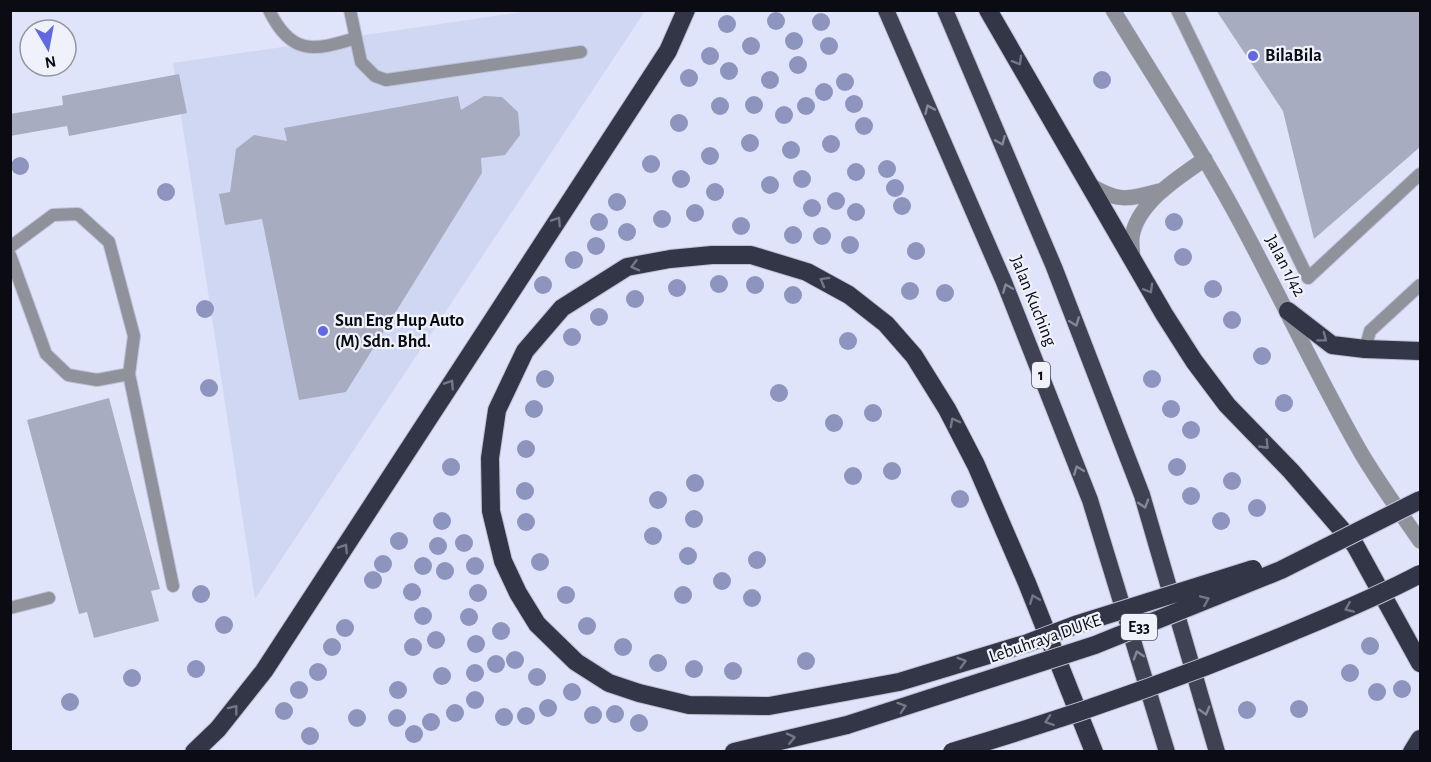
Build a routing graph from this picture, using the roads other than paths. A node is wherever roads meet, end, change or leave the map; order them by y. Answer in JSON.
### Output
{"nodes":[{"id":1,"x":270,"y":10,"type":"edge"},
{"id":2,"x":350,"y":10,"type":"edge"},
{"id":3,"x":686,"y":10,"type":"edge"},
{"id":4,"x":886,"y":10,"type":"edge"},
{"id":5,"x":945,"y":10,"type":"edge"},
{"id":6,"x":988,"y":10,"type":"edge"},
{"id":7,"x":1113,"y":10,"type":"edge"},
{"id":8,"x":1177,"y":10,"type":"edge"},
{"id":9,"x":357,"y":38,"type":"junction"},
{"id":10,"x":581,"y":52,"type":"dead end"},
{"id":11,"x":1205,"y":159,"type":"junction"},
{"id":12,"x":1420,"y":174,"type":"edge"},
{"id":13,"x":1088,"y":184,"type":"junction"},
{"id":14,"x":1159,"y":191,"type":"junction"},
{"id":15,"x":10,"y":248,"type":"edge"},
{"id":16,"x":10,"y":255,"type":"edge"},
{"id":17,"x":1133,"y":261,"type":"junction"},
{"id":18,"x":1420,"y":285,"type":"edge"},
{"id":19,"x":1287,"y":311,"type":"junction"},
{"id":20,"x":1365,"y":349,"type":"junction"},
{"id":21,"x":1420,"y":351,"type":"edge"},
{"id":22,"x":129,"y":374,"type":"junction"},
{"id":23,"x":1420,"y":500,"type":"edge"},
{"id":24,"x":1420,"y":541,"type":"edge"},
{"id":25,"x":1324,"y":547,"type":"junction"},
{"id":26,"x":1420,"y":574,"type":"edge"},
{"id":27,"x":173,"y":586,"type":"dead end"},
{"id":28,"x":49,"y":598,"type":"dead end"},
{"id":29,"x":10,"y":608,"type":"edge"},
{"id":30,"x":1420,"y":663,"type":"edge"},
{"id":31,"x":1420,"y":739,"type":"edge"},
{"id":32,"x":195,"y":752,"type":"edge"},
{"id":33,"x":734,"y":752,"type":"edge"},
{"id":34,"x":952,"y":752,"type":"edge"},
{"id":35,"x":1094,"y":752,"type":"edge"},
{"id":36,"x":1167,"y":752,"type":"edge"},
{"id":37,"x":1217,"y":752,"type":"edge"},
{"id":38,"x":1412,"y":752,"type":"edge"}],
"edges":[{"from":1,"to":9,"type":"lane"},
{"from":2,"to":9,"type":"lane"},
{"from":32,"to":3,"type":"highway","one_way":true},
{"from":36,"to":4,"type":"highway","name":"Jalan Kuching","number":"1","one_way":true},
{"from":5,"to":37,"type":"highway","name":"Jalan Kuching","one_way":true},
{"from":6,"to":13,"type":"highway","one_way":true},
{"from":7,"to":11,"type":"street","name":"Jalan 1/42"},
{"from":8,"to":12,"type":"lane"},
{"from":9,"to":10,"type":"lane"},
{"from":11,"to":14,"type":"street"},
{"from":11,"to":19,"type":"street","name":"Jalan 1/42"},
{"from":13,"to":14,"type":"street"},
{"from":13,"to":17,"type":"highway"},
{"from":14,"to":17,"type":"street"},
{"from":15,"to":22,"type":"lane"},
{"from":16,"to":22,"type":"lane"},
{"from":17,"to":30,"type":"highway","one_way":true},
{"from":18,"to":20,"type":"lane"},
{"from":19,"to":20,"type":"highway","one_way":true},
{"from":19,"to":24,"type":"street","name":"Jalan 1/42"},
{"from":20,"to":21,"type":"highway"},
{"from":22,"to":27,"type":"lane"},
{"from":23,"to":25,"type":"highway","name":"Lebuhraya DUKE","number":"E33","bridge":true},
{"from":33,"to":25,"type":"highway","name":"Lebuhraya DUKE","number":"E33","one_way":true,"bridge":true},
{"from":35,"to":25,"type":"highway","one_way":true,"bridge":true},
{"from":26,"to":34,"type":"highway","one_way":true,"bridge":true},
{"from":28,"to":29,"type":"lane"},
{"from":31,"to":38,"type":"highway"}]}
